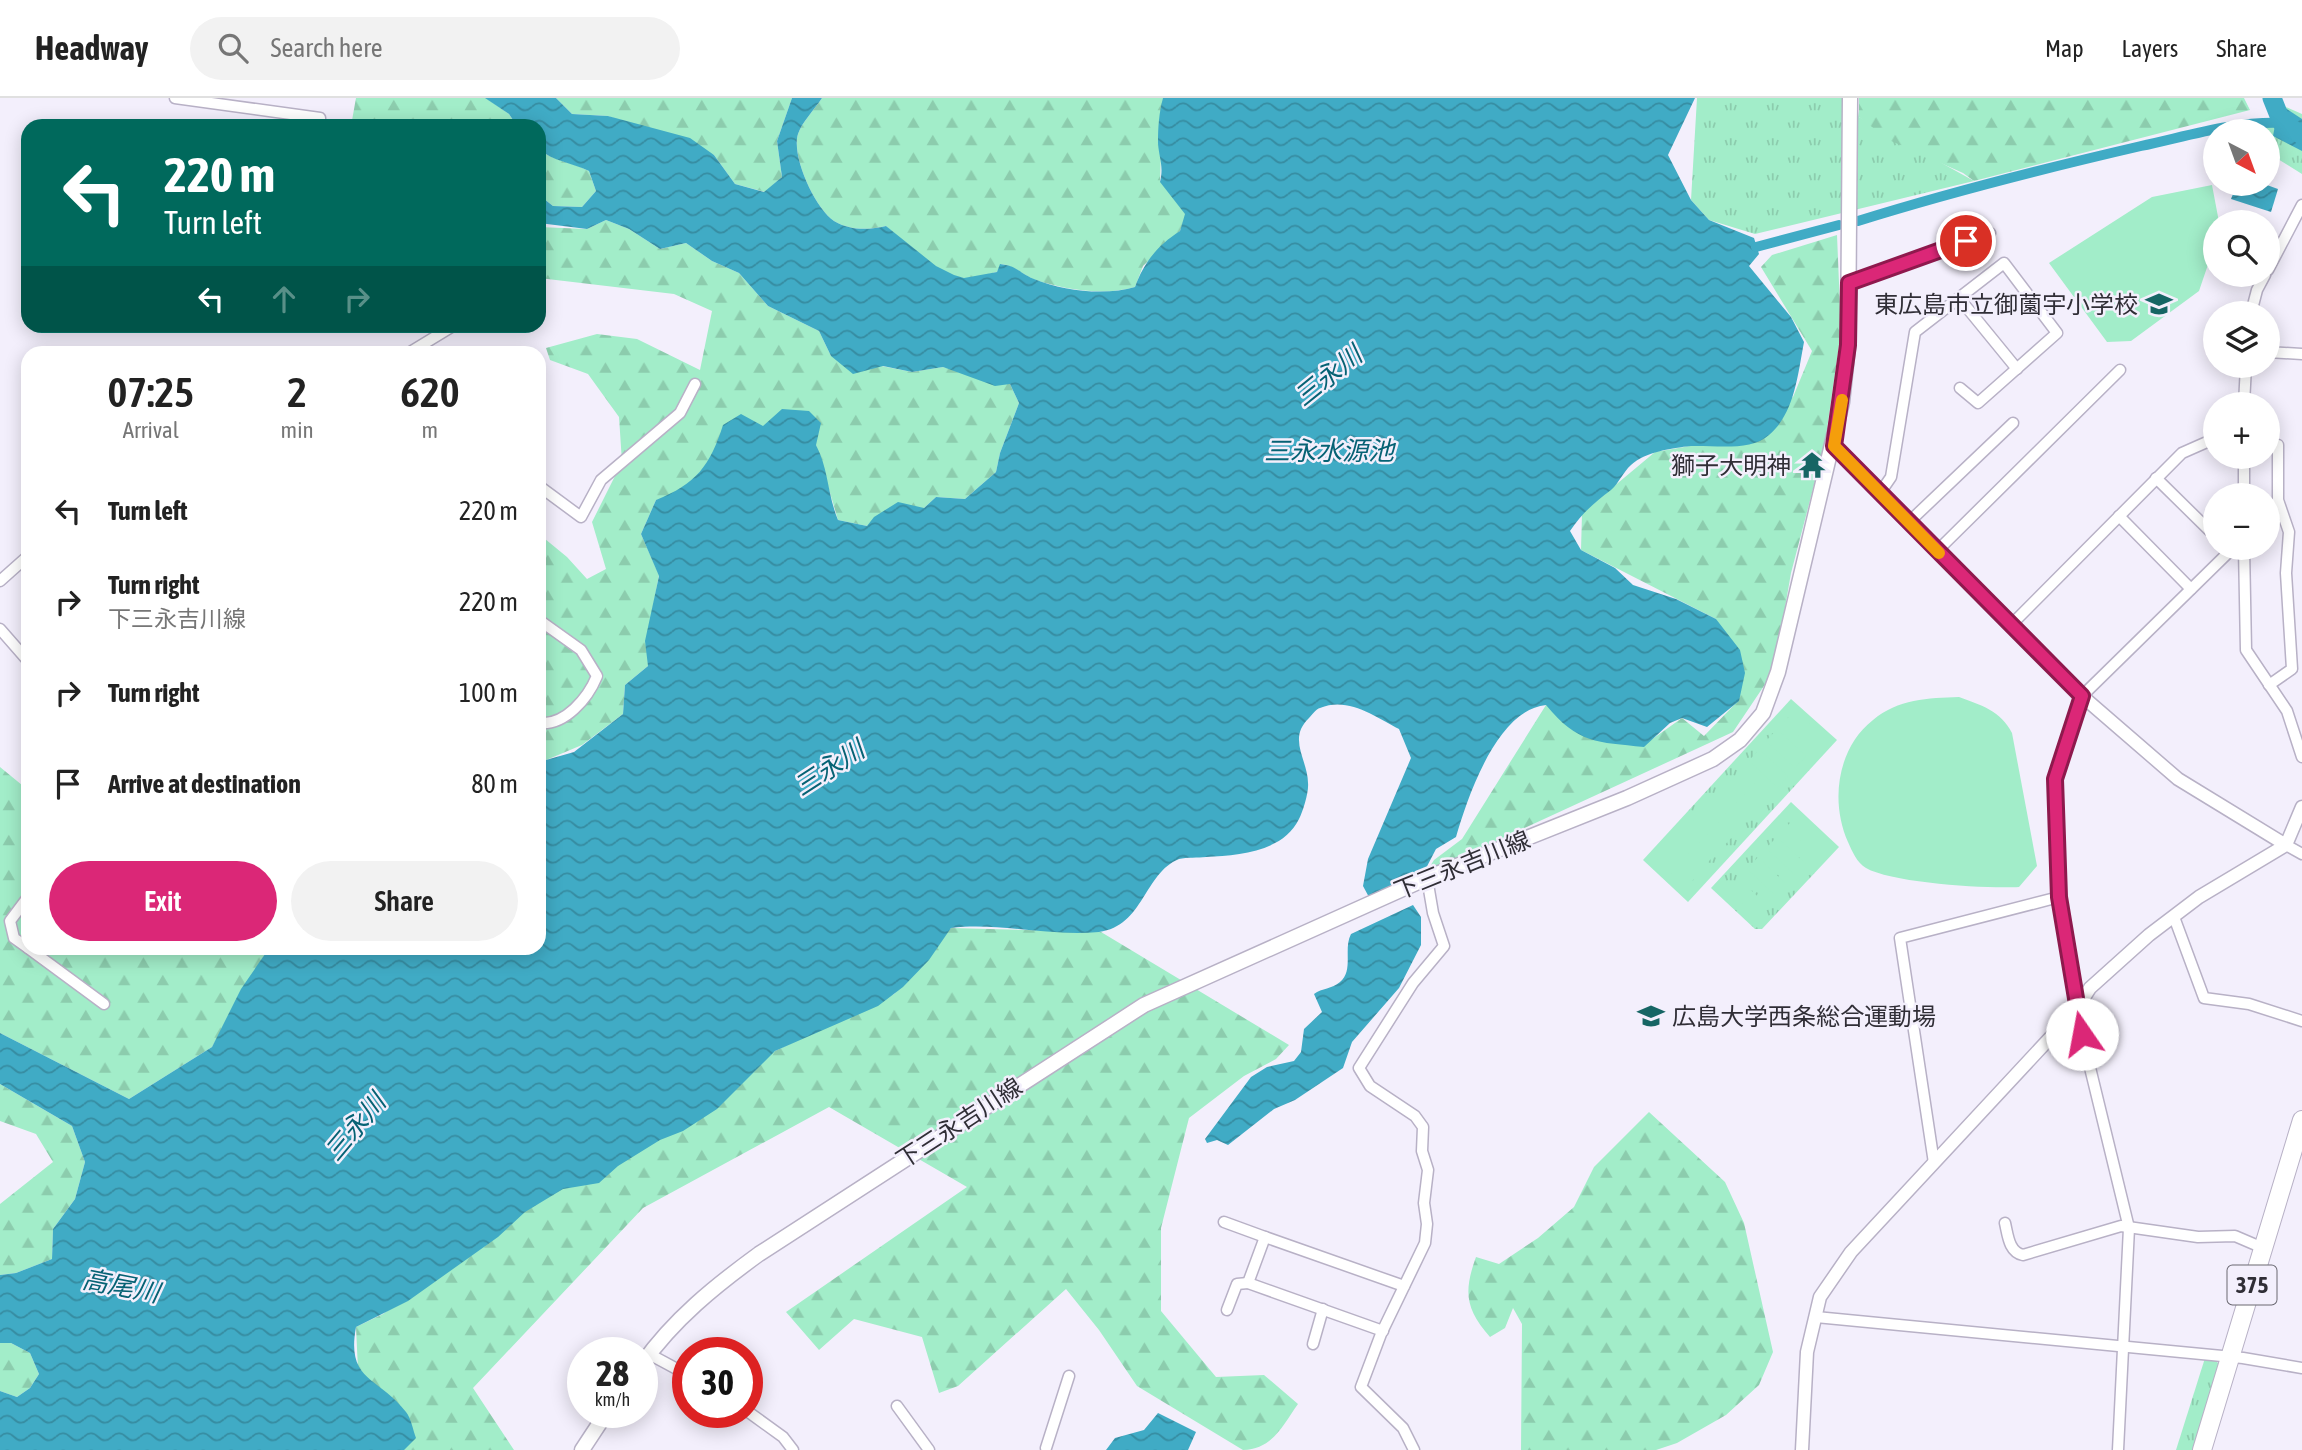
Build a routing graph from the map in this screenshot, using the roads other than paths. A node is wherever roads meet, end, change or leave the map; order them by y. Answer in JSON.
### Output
{"nodes":[{"id":1,"x":175,"y":98,"type":"edge"},
{"id":2,"x":1850,"y":98,"type":"edge"},
{"id":3,"x":320,"y":118,"type":"dead end"},
{"id":4,"x":2302,"y":205,"type":"edge"},
{"id":5,"x":1990,"y":233,"type":"dead end"},
{"id":6,"x":2280,"y":247,"type":"edge"},
{"id":7,"x":1849,"y":283,"type":"junction"},
{"id":8,"x":1959,"y":298,"type":"junction"},
{"id":9,"x":443,"y":333,"type":"edge"},
{"id":10,"x":425,"y":346,"type":"edge"},
{"id":11,"x":2280,"y":353,"type":"edge"},
{"id":12,"x":2301,"y":356,"type":"edge"},
{"id":13,"x":2017,"y":369,"type":"junction"},
{"id":14,"x":2120,"y":370,"type":"dead end"},
{"id":15,"x":695,"y":384,"type":"dead end"},
{"id":16,"x":1960,"y":388,"type":"dead end"},
{"id":17,"x":2013,"y":423,"type":"dead end"},
{"id":18,"x":2203,"y":444,"type":"edge"},
{"id":19,"x":1834,"y":446,"type":"junction"},
{"id":20,"x":2278,"y":469,"type":"edge"},
{"id":21,"x":2156,"y":478,"type":"junction"},
{"id":22,"x":546,"y":491,"type":"edge"},
{"id":23,"x":1880,"y":493,"type":"junction"},
{"id":24,"x":2119,"y":516,"type":"junction"},
{"id":25,"x":1909,"y":522,"type":"junction"},
{"id":26,"x":2203,"y":524,"type":"edge"},
{"id":27,"x":1937,"y":551,"type":"junction"},
{"id":28,"x":2219,"y":560,"type":"edge"},
{"id":29,"x":2244,"y":560,"type":"edge"},
{"id":30,"x":21,"y":562,"type":"edge"},
{"id":31,"x":0,"y":581,"type":"edge"},
{"id":32,"x":2192,"y":589,"type":"junction"},
{"id":33,"x":546,"y":626,"type":"edge"},
{"id":34,"x":2010,"y":626,"type":"junction"},
{"id":35,"x":0,"y":629,"type":"edge"},
{"id":36,"x":21,"y":653,"type":"edge"},
{"id":37,"x":2297,"y":669,"type":"edge"},
{"id":38,"x":2269,"y":685,"type":"junction"},
{"id":39,"x":2082,"y":696,"type":"junction"},
{"id":40,"x":546,"y":721,"type":"edge"},
{"id":41,"x":2302,"y":757,"type":"edge"},
{"id":42,"x":2302,"y":807,"type":"edge"},
{"id":43,"x":2286,"y":845,"type":"junction"},
{"id":44,"x":2302,"y":854,"type":"edge"},
{"id":45,"x":1427,"y":878,"type":"junction"},
{"id":46,"x":2059,"y":897,"type":"junction"},
{"id":47,"x":21,"y":907,"type":"edge"},
{"id":48,"x":2174,"y":917,"type":"junction"},
{"id":49,"x":21,"y":943,"type":"edge"},
{"id":50,"x":38,"y":955,"type":"edge"},
{"id":51,"x":104,"y":1004,"type":"dead end"},
{"id":52,"x":2076,"y":1010,"type":"junction"},
{"id":53,"x":2302,"y":1021,"type":"edge"},
{"id":54,"x":2302,"y":1120,"type":"edge"},
{"id":55,"x":1934,"y":1163,"type":"junction"},
{"id":56,"x":2296,"y":1163,"type":"edge"},
{"id":57,"x":1224,"y":1222,"type":"dead end"},
{"id":58,"x":2005,"y":1223,"type":"dead end"},
{"id":59,"x":2129,"y":1228,"type":"junction"},
{"id":60,"x":1265,"y":1237,"type":"junction"},
{"id":61,"x":2263,"y":1248,"type":"junction"},
{"id":62,"x":1248,"y":1283,"type":"junction"},
{"id":63,"x":1404,"y":1286,"type":"junction"},
{"id":64,"x":1323,"y":1309,"type":"junction"},
{"id":65,"x":1227,"y":1310,"type":"dead end"},
{"id":66,"x":1816,"y":1317,"type":"junction"},
{"id":67,"x":1383,"y":1331,"type":"junction"},
{"id":68,"x":1313,"y":1344,"type":"dead end"},
{"id":69,"x":658,"y":1346,"type":"edge"},
{"id":70,"x":2125,"y":1346,"type":"junction"},
{"id":71,"x":2230,"y":1356,"type":"junction"},
{"id":72,"x":2302,"y":1368,"type":"edge"},
{"id":73,"x":1069,"y":1376,"type":"dead end"},
{"id":74,"x":897,"y":1406,"type":"dead end"},
{"id":75,"x":763,"y":1423,"type":"edge"},
{"id":76,"x":596,"y":1428,"type":"edge"},
{"id":77,"x":582,"y":1450,"type":"edge"},
{"id":78,"x":793,"y":1450,"type":"edge"},
{"id":79,"x":929,"y":1450,"type":"edge"},
{"id":80,"x":1045,"y":1450,"type":"edge"},
{"id":81,"x":1414,"y":1450,"type":"edge"},
{"id":82,"x":1802,"y":1450,"type":"edge"},
{"id":83,"x":2118,"y":1450,"type":"edge"},
{"id":84,"x":2202,"y":1450,"type":"edge"}],
"edges":[{"from":1,"to":3,"type":"street"},
{"from":2,"to":7,"type":"main road","name":"下三永吉川線"},
{"from":4,"to":6,"type":"street"},
{"from":5,"to":7,"type":"street"},
{"from":7,"to":19,"type":"main road","name":"下三永吉川線"},
{"from":8,"to":13,"type":"street"},
{"from":8,"to":13,"type":"street"},
{"from":8,"to":23,"type":"street"},
{"from":9,"to":10,"type":"street"},
{"from":11,"to":12,"type":"street"},
{"from":13,"to":16,"type":"street"},
{"from":14,"to":27,"type":"street"},
{"from":15,"to":22,"type":"street"},
{"from":17,"to":25,"type":"street"},
{"from":18,"to":21,"type":"street"},
{"from":19,"to":23,"type":"street"},
{"from":19,"to":45,"type":"main road","name":"下三永吉川線"},
{"from":20,"to":37,"type":"street"},
{"from":21,"to":24,"type":"street"},
{"from":21,"to":26,"type":"street"},
{"from":23,"to":25,"type":"street"},
{"from":24,"to":32,"type":"street"},
{"from":24,"to":34,"type":"street"},
{"from":25,"to":27,"type":"street"},
{"from":27,"to":34,"type":"street"},
{"from":28,"to":32,"type":"street"},
{"from":29,"to":38,"type":"street"},
{"from":30,"to":31,"type":"street"},
{"from":32,"to":39,"type":"street"},
{"from":33,"to":40,"type":"street"},
{"from":34,"to":39,"type":"street"},
{"from":35,"to":36,"type":"street"},
{"from":37,"to":38,"type":"street"},
{"from":38,"to":41,"type":"street"},
{"from":39,"to":43,"type":"street"},
{"from":39,"to":46,"type":"street"},
{"from":42,"to":43,"type":"street"},
{"from":43,"to":44,"type":"street"},
{"from":43,"to":48,"type":"street"},
{"from":45,"to":63,"type":"street"},
{"from":45,"to":69,"type":"main road","name":"下三永吉川線"},
{"from":46,"to":52,"type":"street"},
{"from":46,"to":55,"type":"street"},
{"from":47,"to":49,"type":"street"},
{"from":48,"to":52,"type":"street"},
{"from":48,"to":53,"type":"street"},
{"from":50,"to":51,"type":"street"},
{"from":52,"to":55,"type":"street"},
{"from":52,"to":59,"type":"street"},
{"from":54,"to":56,"type":"highway","number":"375"},
{"from":55,"to":66,"type":"street"},
{"from":56,"to":61,"type":"highway","number":"375"},
{"from":57,"to":60,"type":"street"},
{"from":58,"to":59,"type":"street"},
{"from":59,"to":61,"type":"street"},
{"from":59,"to":70,"type":"street"},
{"from":60,"to":62,"type":"street"},
{"from":60,"to":63,"type":"street"},
{"from":61,"to":71,"type":"highway","number":"375"},
{"from":62,"to":64,"type":"street"},
{"from":62,"to":65,"type":"street"},
{"from":63,"to":67,"type":"street"},
{"from":64,"to":67,"type":"street"},
{"from":64,"to":68,"type":"street"},
{"from":66,"to":70,"type":"street"},
{"from":66,"to":82,"type":"street"},
{"from":67,"to":81,"type":"street"},
{"from":70,"to":71,"type":"street"},
{"from":70,"to":83,"type":"street"},
{"from":71,"to":72,"type":"street"},
{"from":71,"to":84,"type":"highway","number":"375"},
{"from":73,"to":80,"type":"street"},
{"from":74,"to":79,"type":"street"},
{"from":75,"to":78,"type":"street"},
{"from":76,"to":77,"type":"main road"}]}
